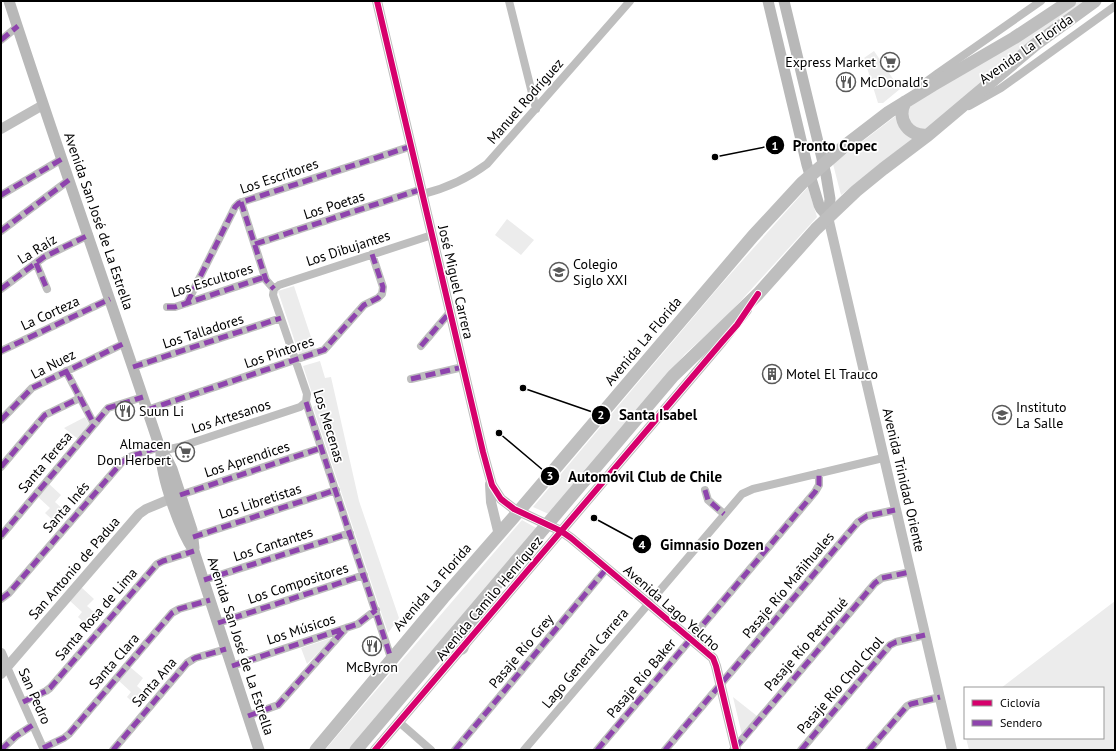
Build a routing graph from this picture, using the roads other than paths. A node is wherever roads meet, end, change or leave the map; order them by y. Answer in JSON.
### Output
{"nodes":[{"id":1,"x":9,"y":1,"type":"edge"},
{"id":2,"x":377,"y":1,"type":"edge"},
{"id":3,"x":509,"y":1,"type":"edge"},
{"id":4,"x":630,"y":1,"type":"edge"},
{"id":5,"x":768,"y":1,"type":"edge"},
{"id":6,"x":784,"y":1,"type":"edge"},
{"id":7,"x":1041,"y":1,"type":"edge"},
{"id":8,"x":1070,"y":1,"type":"edge"},
{"id":9,"x":1095,"y":1,"type":"edge"},
{"id":10,"x":1115,"y":6,"type":"edge"},
{"id":11,"x":18,"y":26,"type":"junction"},
{"id":12,"x":1,"y":40,"type":"edge"},
{"id":13,"x":905,"y":102,"type":"junction"},
{"id":14,"x":42,"y":104,"type":"junction"},
{"id":15,"x":536,"y":109,"type":"junction"},
{"id":16,"x":952,"y":115,"type":"junction"},
{"id":17,"x":1,"y":129,"type":"edge"},
{"id":18,"x":928,"y":135,"type":"junction"},
{"id":19,"x":412,"y":146,"type":"junction"},
{"id":20,"x":62,"y":159,"type":"junction"},
{"id":21,"x":824,"y":163,"type":"junction"},
{"id":22,"x":810,"y":176,"type":"junction"},
{"id":23,"x":69,"y":180,"type":"junction"},
{"id":24,"x":423,"y":192,"type":"junction"},
{"id":25,"x":1,"y":195,"type":"edge"},
{"id":26,"x":241,"y":202,"type":"junction"},
{"id":27,"x":828,"y":217,"type":"junction"},
{"id":28,"x":1,"y":231,"type":"edge"},
{"id":29,"x":89,"y":235,"type":"junction"},
{"id":30,"x":432,"y":235,"type":"junction"},
{"id":31,"x":255,"y":244,"type":"junction"},
{"id":32,"x":372,"y":254,"type":"junction"},
{"id":33,"x":36,"y":263,"type":"junction"},
{"id":34,"x":265,"y":277,"type":"junction"},
{"id":35,"x":1,"y":289,"type":"edge"},
{"id":36,"x":47,"y":289,"type":"dead end"},
{"id":37,"x":274,"y":289,"type":"junction"},
{"id":38,"x":758,"y":294,"type":"junction"},
{"id":39,"x":110,"y":299,"type":"junction"},
{"id":40,"x":187,"y":303,"type":"junction"},
{"id":41,"x":167,"y":307,"type":"dead end"},
{"id":42,"x":450,"y":312,"type":"junction"},
{"id":43,"x":281,"y":318,"type":"junction"},
{"id":44,"x":125,"y":343,"type":"junction"},
{"id":45,"x":421,"y":346,"type":"dead end"},
{"id":46,"x":1,"y":351,"type":"edge"},
{"id":47,"x":295,"y":360,"type":"junction"},
{"id":48,"x":463,"y":367,"type":"junction"},
{"id":49,"x":133,"y":368,"type":"junction"},
{"id":50,"x":66,"y":371,"type":"junction"},
{"id":51,"x":411,"y":379,"type":"dead end"},
{"id":52,"x":143,"y":397,"type":"junction"},
{"id":53,"x":80,"y":398,"type":"junction"},
{"id":54,"x":306,"y":402,"type":"junction"},
{"id":55,"x":147,"y":410,"type":"junction"},
{"id":56,"x":1,"y":420,"type":"edge"},
{"id":57,"x":94,"y":424,"type":"junction"},
{"id":58,"x":321,"y":448,"type":"junction"},
{"id":59,"x":161,"y":449,"type":"junction"},
{"id":60,"x":883,"y":458,"type":"junction"},
{"id":61,"x":1,"y":467,"type":"edge"},
{"id":62,"x":819,"y":473,"type":"junction"},
{"id":63,"x":490,"y":480,"type":"junction"},
{"id":64,"x":336,"y":490,"type":"junction"},
{"id":65,"x":704,"y":490,"type":"dead end"},
{"id":66,"x":176,"y":496,"type":"junction"},
{"id":67,"x":895,"y":510,"type":"junction"},
{"id":68,"x":519,"y":512,"type":"junction"},
{"id":69,"x":724,"y":514,"type":"junction"},
{"id":70,"x":548,"y":524,"type":"junction"},
{"id":71,"x":561,"y":531,"type":"junction"},
{"id":72,"x":350,"y":533,"type":"junction"},
{"id":73,"x":498,"y":535,"type":"junction"},
{"id":74,"x":1,"y":536,"type":"edge"},
{"id":75,"x":193,"y":537,"type":"junction"},
{"id":76,"x":194,"y":551,"type":"junction"},
{"id":77,"x":607,"y":568,"type":"junction"},
{"id":78,"x":910,"y":572,"type":"junction"},
{"id":79,"x":364,"y":575,"type":"junction"},
{"id":80,"x":204,"y":580,"type":"junction"},
{"id":81,"x":1,"y":598,"type":"edge"},
{"id":82,"x":210,"y":600,"type":"junction"},
{"id":83,"x":649,"y":604,"type":"junction"},
{"id":84,"x":478,"y":606,"type":"junction"},
{"id":85,"x":376,"y":610,"type":"junction"},
{"id":86,"x":218,"y":623,"type":"junction"},
{"id":87,"x":346,"y":628,"type":"junction"},
{"id":88,"x":925,"y":635,"type":"junction"},
{"id":89,"x":690,"y":639,"type":"junction"},
{"id":90,"x":462,"y":648,"type":"junction"},
{"id":91,"x":226,"y":649,"type":"junction"},
{"id":92,"x":1,"y":653,"type":"edge"},
{"id":93,"x":391,"y":658,"type":"junction"},
{"id":94,"x":232,"y":666,"type":"junction"},
{"id":95,"x":4,"y":671,"type":"edge"},
{"id":96,"x":721,"y":684,"type":"junction"},
{"id":97,"x":940,"y":697,"type":"junction"},
{"id":98,"x":22,"y":702,"type":"junction"},
{"id":99,"x":248,"y":716,"type":"junction"},
{"id":100,"x":399,"y":722,"type":"junction"},
{"id":101,"x":33,"y":725,"type":"junction"},
{"id":102,"x":44,"y":749,"type":"edge"},
{"id":103,"x":735,"y":749,"type":"edge"},
{"id":104,"x":1,"y":750,"type":"edge"},
{"id":105,"x":113,"y":750,"type":"edge"},
{"id":106,"x":259,"y":750,"type":"edge"},
{"id":107,"x":316,"y":750,"type":"edge"},
{"id":108,"x":356,"y":750,"type":"edge"},
{"id":109,"x":375,"y":750,"type":"edge"},
{"id":110,"x":431,"y":750,"type":"edge"},
{"id":111,"x":455,"y":750,"type":"edge"},
{"id":112,"x":524,"y":750,"type":"edge"},
{"id":113,"x":597,"y":750,"type":"edge"},
{"id":114,"x":665,"y":750,"type":"edge"},
{"id":115,"x":801,"y":750,"type":"edge"},
{"id":116,"x":869,"y":750,"type":"edge"},
{"id":117,"x":952,"y":750,"type":"edge"}],
"edges":[{"from":1,"to":11,"type":"main road","name":"Avenida San José de La Estrella"},
{"from":2,"to":19,"type":"street","name":"José Miguel Carrera"},
{"from":3,"to":15,"type":"street"},
{"from":4,"to":15,"type":"street","name":"Manuel Rodríguez"},
{"from":5,"to":22,"type":"main road","name":"Avenida Trinidad Oriente"},
{"from":6,"to":21,"type":"main road","name":"Avenida Trinidad Oriente"},
{"from":7,"to":13,"type":"street","name":"Avenida La Florida"},
{"from":8,"to":13,"type":"main road","name":"Avenida La Florida"},
{"from":9,"to":16,"type":"main road","name":"Avenida La Florida"},
{"from":10,"to":16,"type":"street","name":"Avenida La Florida"},
{"from":11,"to":12,"type":"street"},
{"from":11,"to":14,"type":"main road","name":"Avenida San José de La Estrella"},
{"from":13,"to":18,"type":"main road"},
{"from":13,"to":21,"type":"main road","name":"Avenida La Florida"},
{"from":14,"to":17,"type":"street"},
{"from":14,"to":20,"type":"main road","name":"Avenida San José de La Estrella"},
{"from":15,"to":24,"type":"street","name":"Manuel Rodríguez"},
{"from":16,"to":18,"type":"main road","name":"Avenida La Florida"},
{"from":18,"to":27,"type":"main road","name":"Avenida La Florida"},
{"from":19,"to":24,"type":"street","name":"José Miguel Carrera"},
{"from":19,"to":26,"type":"street","name":"Los Escritores"},
{"from":20,"to":23,"type":"main road","name":"Avenida San José de La Estrella"},
{"from":20,"to":25,"type":"street"},
{"from":21,"to":22,"type":"main road","name":"Avenida La Florida"},
{"from":21,"to":27,"type":"main road","name":"Avenida Trinidad Oriente"},
{"from":22,"to":27,"type":"main road","name":"Avenida Trinidad Oriente"},
{"from":22,"to":68,"type":"main road","name":"Avenida La Florida"},
{"from":23,"to":28,"type":"street"},
{"from":23,"to":29,"type":"main road","name":"Avenida San José de La Estrella"},
{"from":24,"to":30,"type":"street","name":"José Miguel Carrera"},
{"from":24,"to":31,"type":"street","name":"Los Poetas"},
{"from":26,"to":31,"type":"street","name":"Los Mecenas"},
{"from":26,"to":40,"type":"street","name":"Los Escritores"},
{"from":27,"to":38,"type":"main road","name":"Avenida Camilo Henríquez"},
{"from":27,"to":60,"type":"street","name":"Avenida Trinidad Oriente"},
{"from":29,"to":33,"type":"street","name":"La Raíz"},
{"from":29,"to":39,"type":"main road","name":"Avenida San José de La Estrella"},
{"from":30,"to":32,"type":"street","name":"Los Dibujantes"},
{"from":30,"to":42,"type":"street","name":"José Miguel Carrera"},
{"from":31,"to":34,"type":"street","name":"Los Mecenas"},
{"from":32,"to":37,"type":"street","name":"Los Dibujantes"},
{"from":32,"to":47,"type":"street","name":"Los Pintores"},
{"from":33,"to":35,"type":"street","name":"La Raíz"},
{"from":33,"to":36,"type":"street"},
{"from":34,"to":37,"type":"street","name":"Los Mecenas"},
{"from":34,"to":40,"type":"street","name":"Los Escultores"},
{"from":37,"to":43,"type":"street","name":"Los Mecenas"},
{"from":38,"to":70,"type":"main road","name":"Avenida Camilo Henríquez"},
{"from":38,"to":71,"type":"street","name":"Avenida Camilo Henríquez"},
{"from":39,"to":44,"type":"main road","name":"Avenida San José de La Estrella"},
{"from":39,"to":46,"type":"street","name":"La Corteza"},
{"from":40,"to":41,"type":"street","name":"Los Escultores"},
{"from":42,"to":45,"type":"street"},
{"from":42,"to":48,"type":"street","name":"José Miguel Carrera"},
{"from":43,"to":47,"type":"street","name":"Los Mecenas"},
{"from":43,"to":49,"type":"street","name":"Los Talladores"},
{"from":44,"to":49,"type":"main road","name":"Avenida San José de La Estrella"},
{"from":44,"to":50,"type":"street","name":"La Nuez"},
{"from":47,"to":54,"type":"street","name":"Los Mecenas"},
{"from":47,"to":55,"type":"street","name":"Los Pintores"},
{"from":48,"to":51,"type":"street"},
{"from":48,"to":63,"type":"street","name":"José Miguel Carrera"},
{"from":49,"to":52,"type":"main road","name":"Avenida San José de La Estrella"},
{"from":50,"to":53,"type":"street"},
{"from":50,"to":56,"type":"street","name":"La Nuez"},
{"from":52,"to":55,"type":"main road","name":"Avenida San José de La Estrella"},
{"from":52,"to":57,"type":"street","name":"Santa Teresa"},
{"from":53,"to":57,"type":"street"},
{"from":53,"to":61,"type":"street"},
{"from":54,"to":58,"type":"street","name":"Los Mecenas"},
{"from":54,"to":59,"type":"street","name":"Los Artesanos"},
{"from":55,"to":59,"type":"main road","name":"Avenida San José de La Estrella"},
{"from":57,"to":74,"type":"street","name":"Santa Teresa"},
{"from":58,"to":64,"type":"street","name":"Los Mecenas"},
{"from":58,"to":66,"type":"street","name":"Los Aprendices"},
{"from":59,"to":66,"type":"main road","name":"Avenida San José de La Estrella"},
{"from":59,"to":81,"type":"street","name":"Santa Inés"},
{"from":60,"to":62,"type":"street","name":"Lago General Carrera"},
{"from":60,"to":67,"type":"street","name":"Avenida Trinidad Oriente"},
{"from":62,"to":69,"type":"street","name":"Lago General Carrera"},
{"from":62,"to":89,"type":"street","name":"Pasaje Río Baker"},
{"from":63,"to":68,"type":"street","name":"José Miguel Carrera"},
{"from":63,"to":73,"type":"street","name":"José Miguel Carrera"},
{"from":64,"to":72,"type":"street","name":"Los Mecenas"},
{"from":64,"to":75,"type":"street","name":"Los Libretistas"},
{"from":65,"to":69,"type":"street"},
{"from":66,"to":75,"type":"main road","name":"Avenida San José de La Estrella"},
{"from":66,"to":76,"type":"main road","name":"Avenida San José de La Estrella"},
{"from":66,"to":95,"type":"street","name":"San Antonio de Padua"},
{"from":67,"to":78,"type":"street","name":"Avenida Trinidad Oriente"},
{"from":67,"to":96,"type":"street","name":"Pasaje Río Mañihuales"},
{"from":68,"to":70,"type":"street","name":"José Miguel Carrera"},
{"from":68,"to":73,"type":"main road","name":"Avenida La Florida"},
{"from":69,"to":83,"type":"street","name":"Lago General Carrera"},
{"from":70,"to":71,"type":"street","name":"José Miguel Carrera"},
{"from":70,"to":84,"type":"main road","name":"Avenida Camilo Henríquez"},
{"from":71,"to":77,"type":"street","name":"Avenida Lago Yelcho"},
{"from":71,"to":90,"type":"street","name":"Avenida Camilo Henríquez"},
{"from":72,"to":79,"type":"street","name":"Los Mecenas"},
{"from":72,"to":80,"type":"street","name":"Los Cantantes"},
{"from":73,"to":93,"type":"main road","name":"Avenida La Florida"},
{"from":75,"to":76,"type":"main road","name":"Avenida San José de La Estrella"},
{"from":76,"to":80,"type":"main road","name":"Avenida San José de La Estrella"},
{"from":76,"to":98,"type":"street","name":"Santa Rosa de Lima"},
{"from":77,"to":83,"type":"street","name":"Avenida Lago Yelcho"},
{"from":77,"to":111,"type":"street","name":"Pasaje Río Grey"},
{"from":78,"to":88,"type":"street","name":"Avenida Trinidad Oriente"},
{"from":78,"to":103,"type":"street","name":"Pasaje Río Petrohué"},
{"from":79,"to":85,"type":"street","name":"Los Mecenas"},
{"from":79,"to":86,"type":"street","name":"Los Compositores"},
{"from":80,"to":82,"type":"main road","name":"Avenida San José de La Estrella"},
{"from":82,"to":86,"type":"main road","name":"Avenida San José de La Estrella"},
{"from":82,"to":102,"type":"street","name":"Santa Clara"},
{"from":83,"to":89,"type":"street","name":"Avenida Lago Yelcho"},
{"from":83,"to":112,"type":"street","name":"Lago General Carrera"},
{"from":84,"to":90,"type":"main road"},
{"from":84,"to":108,"type":"main road","name":"Avenida Camilo Henríquez"},
{"from":85,"to":87,"type":"street","name":"Los Músicos"},
{"from":85,"to":93,"type":"street","name":"Los Mecenas"},
{"from":86,"to":91,"type":"main road","name":"Avenida San José de La Estrella"},
{"from":87,"to":94,"type":"street","name":"Los Músicos"},
{"from":87,"to":99,"type":"street"},
{"from":88,"to":97,"type":"street","name":"Avenida Trinidad Oriente"},
{"from":88,"to":115,"type":"street","name":"Pasaje Río Chol Chol"},
{"from":89,"to":96,"type":"street","name":"Avenida Lago Yelcho"},
{"from":89,"to":113,"type":"street","name":"Pasaje Río Baker"},
{"from":90,"to":100,"type":"street","name":"Avenida Camilo Henríquez"},
{"from":91,"to":94,"type":"main road","name":"Avenida San José de La Estrella"},
{"from":91,"to":105,"type":"street","name":"Santa Ana"},
{"from":92,"to":95,"type":"street","name":"San Pedro"},
{"from":93,"to":107,"type":"main road","name":"Avenida La Florida"},
{"from":94,"to":99,"type":"main road","name":"Avenida San José de La Estrella"},
{"from":95,"to":98,"type":"street","name":"San Pedro"},
{"from":96,"to":103,"type":"street","name":"Avenida Lago Yelcho"},
{"from":96,"to":114,"type":"street","name":"Pasaje Río Mañihuales"},
{"from":97,"to":116,"type":"street"},
{"from":97,"to":117,"type":"street","name":"Avenida Trinidad Oriente"},
{"from":98,"to":101,"type":"street","name":"San Pedro"},
{"from":99,"to":106,"type":"main road","name":"Avenida San José de La Estrella"},
{"from":100,"to":109,"type":"street","name":"Avenida Camilo Henríquez"},
{"from":100,"to":110,"type":"street"},
{"from":101,"to":102,"type":"street","name":"San Pedro"},
{"from":101,"to":104,"type":"street"}]}
